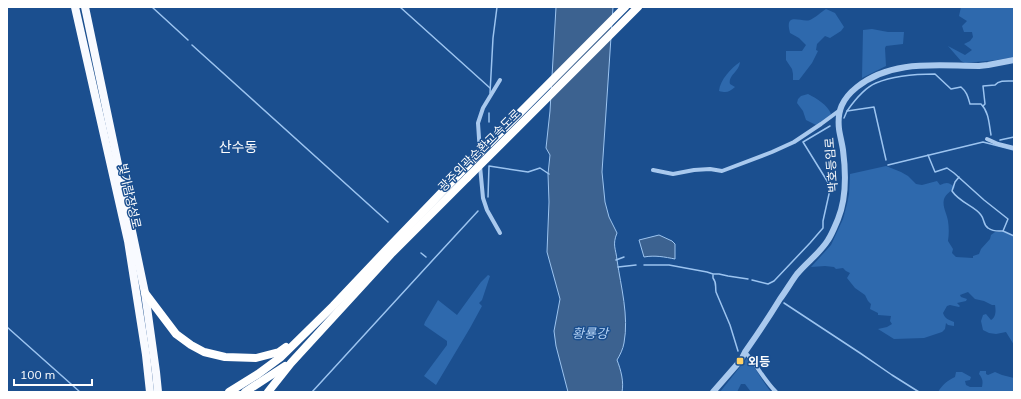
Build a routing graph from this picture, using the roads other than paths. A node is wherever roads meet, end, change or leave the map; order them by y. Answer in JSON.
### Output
{"nodes":[{"id":1,"x":76,"y":7,"type":"edge"},
{"id":2,"x":85,"y":7,"type":"edge"},
{"id":3,"x":625,"y":7,"type":"edge"},
{"id":4,"x":638,"y":7,"type":"edge"},
{"id":5,"x":1014,"y":60,"type":"edge"},
{"id":6,"x":500,"y":80,"type":"dead end"},
{"id":7,"x":840,"y":110,"type":"junction"},
{"id":8,"x":987,"y":139,"type":"dead end"},
{"id":9,"x":1014,"y":148,"type":"edge"},
{"id":10,"x":653,"y":170,"type":"dead end"},
{"id":11,"x":500,"y":233,"type":"dead end"},
{"id":12,"x":389,"y":251,"type":"junction"},
{"id":13,"x":145,"y":293,"type":"junction"},
{"id":14,"x":336,"y":309,"type":"junction"},
{"id":15,"x":302,"y":337,"type":"junction"},
{"id":16,"x":745,"y":352,"type":"junction"},
{"id":17,"x":291,"y":362,"type":"junction"},
{"id":18,"x":150,"y":392,"type":"edge"},
{"id":19,"x":158,"y":392,"type":"edge"},
{"id":20,"x":229,"y":392,"type":"edge"},
{"id":21,"x":245,"y":392,"type":"edge"},
{"id":22,"x":268,"y":392,"type":"edge"},
{"id":23,"x":713,"y":392,"type":"edge"},
{"id":24,"x":776,"y":392,"type":"edge"}],
"edges":[{"from":1,"to":18,"type":"highway","name":"빛가람장성로"},
{"from":2,"to":13,"type":"highway","name":"빛가람장성로"},
{"from":3,"to":12,"type":"highway","name":"광주외곽순환고속도로","bridge":true},
{"from":4,"to":12,"type":"highway","name":"광주외곽순환고속도로","bridge":true},
{"from":5,"to":7,"type":"street","name":"박호등임로"},
{"from":6,"to":11,"type":"street"},
{"from":7,"to":10,"type":"street"},
{"from":7,"to":16,"type":"street","name":"박호등임로"},
{"from":8,"to":9,"type":"street"},
{"from":12,"to":14,"type":"highway","name":"광주외곽순환고속도로"},
{"from":12,"to":14,"type":"highway","name":"광주외곽순환고속도로"},
{"from":13,"to":15,"type":"highway"},
{"from":13,"to":19,"type":"highway","name":"빛가람장성로"},
{"from":14,"to":15,"type":"highway"},
{"from":14,"to":17,"type":"highway"},
{"from":15,"to":20,"type":"highway"},
{"from":16,"to":23,"type":"street","name":"박호등임로"},
{"from":16,"to":24,"type":"street"},
{"from":17,"to":21,"type":"highway"},
{"from":17,"to":22,"type":"highway"}]}
